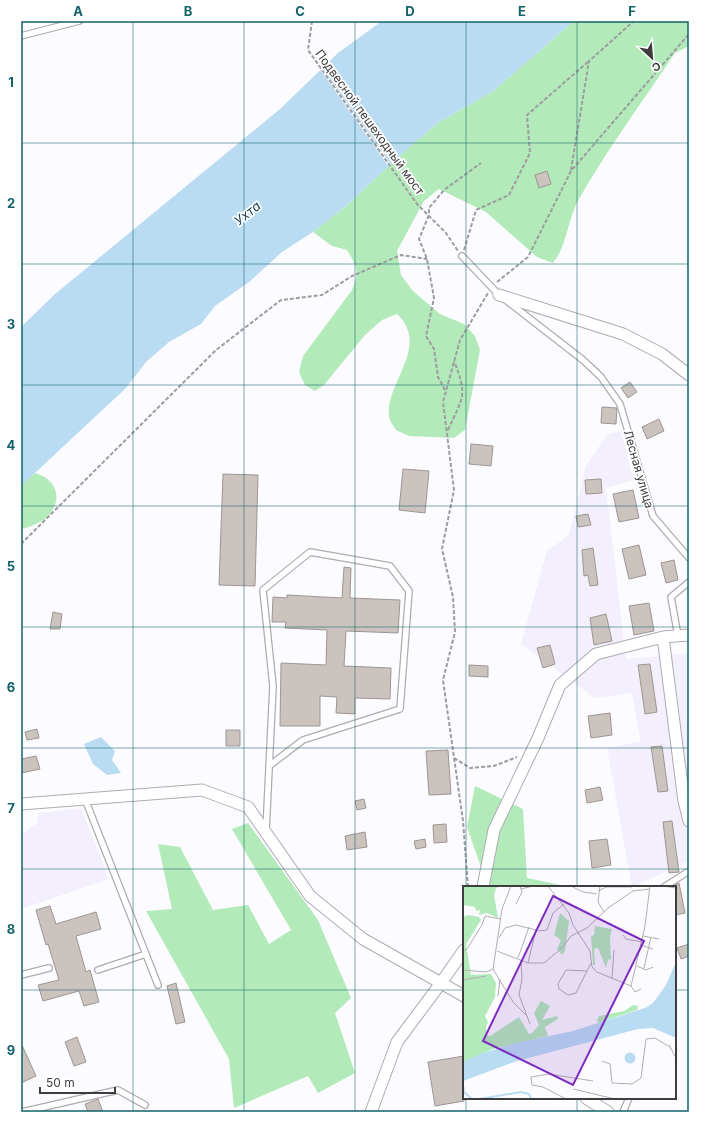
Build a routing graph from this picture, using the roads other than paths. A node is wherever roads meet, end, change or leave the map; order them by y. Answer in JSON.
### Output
{"nodes":[{"id":1,"x":79,"y":21,"type":"edge"},
{"id":2,"x":21,"y":36,"type":"edge"},
{"id":3,"x":462,"y":256,"type":"road end"},
{"id":4,"x":495,"y":291,"type":"junction"},
{"id":5,"x":689,"y":375,"type":"edge"},
{"id":6,"x":689,"y":558,"type":"edge"},
{"id":7,"x":689,"y":582,"type":"edge"},
{"id":8,"x":683,"y":635,"type":"edge"},
{"id":9,"x":663,"y":637,"type":"junction"},
{"id":10,"x":269,"y":766,"type":"junction"},
{"id":11,"x":85,"y":799,"type":"junction"},
{"id":12,"x":687,"y":800,"type":"edge"},
{"id":13,"x":21,"y":804,"type":"edge"},
{"id":14,"x":689,"y":821,"type":"edge"},
{"id":15,"x":266,"y":833,"type":"junction"},
{"id":16,"x":689,"y":871,"type":"edge"},
{"id":17,"x":484,"y":886,"type":"edge"},
{"id":18,"x":666,"y":886,"type":"edge"},
{"id":19,"x":463,"y":951,"type":"edge"},
{"id":20,"x":146,"y":954,"type":"junction"},
{"id":21,"x":48,"y":968,"type":"dead end"},
{"id":22,"x":98,"y":970,"type":"dead end"},
{"id":23,"x":21,"y":975,"type":"edge"},
{"id":24,"x":441,"y":983,"type":"junction"},
{"id":25,"x":158,"y":985,"type":"dead end"},
{"id":26,"x":463,"y":995,"type":"edge"},
{"id":27,"x":588,"y":1099,"type":"edge"},
{"id":28,"x":629,"y":1099,"type":"edge"},
{"id":29,"x":145,"y":1105,"type":"dead end"},
{"id":30,"x":22,"y":1112,"type":"edge"},
{"id":31,"x":371,"y":1112,"type":"edge"},
{"id":32,"x":608,"y":1112,"type":"edge"},
{"id":33,"x":623,"y":1112,"type":"edge"}],
"edges":[{"from":1,"to":2,"type":"lane"},
{"from":3,"to":4,"type":"lane","name":"Лесная улица"},
{"from":4,"to":5,"type":"street"},
{"from":4,"to":6,"type":"lane","name":"Лесная улица"},
{"from":7,"to":8,"type":"lane"},
{"from":8,"to":9,"type":"street"},
{"from":9,"to":12,"type":"street"},
{"from":9,"to":17,"type":"street"},
{"from":10,"to":10,"type":"lane"},
{"from":10,"to":15,"type":"lane"},
{"from":11,"to":13,"type":"street"},
{"from":11,"to":15,"type":"street"},
{"from":11,"to":20,"type":"lane"},
{"from":12,"to":14,"type":"street"},
{"from":15,"to":24,"type":"street"},
{"from":16,"to":18,"type":"lane"},
{"from":19,"to":24,"type":"street"},
{"from":20,"to":22,"type":"lane"},
{"from":20,"to":25,"type":"lane"},
{"from":21,"to":23,"type":"lane"},
{"from":24,"to":26,"type":"street"},
{"from":24,"to":31,"type":"street"},
{"from":27,"to":32,"type":"street"},
{"from":28,"to":33,"type":"lane"},
{"from":29,"to":30,"type":"lane"}]}
